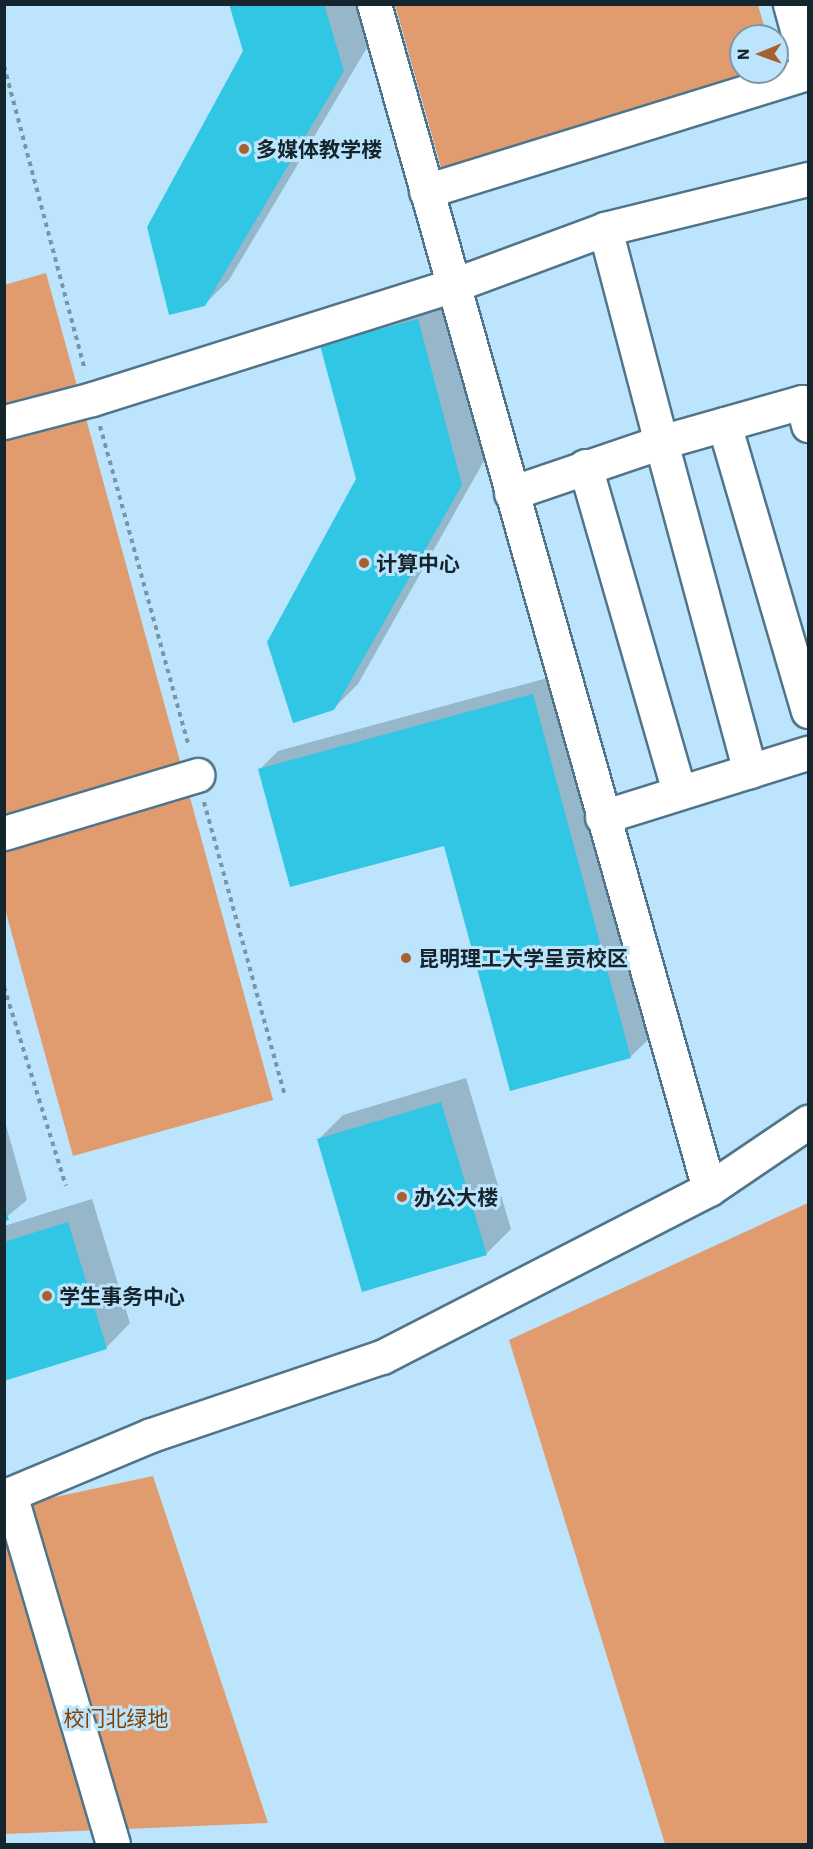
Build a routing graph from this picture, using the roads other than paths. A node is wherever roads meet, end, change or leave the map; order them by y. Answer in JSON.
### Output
{"nodes":[{"id":1,"x":374,"y":4,"type":"edge"},
{"id":2,"x":790,"y":4,"type":"edge"},
{"id":3,"x":808,"y":71,"type":"edge"},
{"id":4,"x":808,"y":179,"type":"edge"},
{"id":5,"x":426,"y":191,"type":"junction"},
{"id":6,"x":605,"y":229,"type":"junction"},
{"id":7,"x":451,"y":286,"type":"junction"},
{"id":8,"x":4,"y":422,"type":"edge"},
{"id":9,"x":724,"y":424,"type":"junction"},
{"id":10,"x":808,"y":425,"type":"edge"},
{"id":11,"x":661,"y":442,"type":"junction"},
{"id":12,"x":585,"y":466,"type":"junction"},
{"id":13,"x":511,"y":493,"type":"junction"},
{"id":14,"x":808,"y":711,"type":"edge"},
{"id":15,"x":808,"y":753,"type":"edge"},
{"id":16,"x":750,"y":771,"type":"junction"},
{"id":17,"x":197,"y":776,"type":"road end"},
{"id":18,"x":679,"y":792,"type":"junction"},
{"id":19,"x":602,"y":817,"type":"junction"},
{"id":20,"x":4,"y":833,"type":"edge"},
{"id":21,"x":808,"y":1122,"type":"edge"},
{"id":22,"x":709,"y":1189,"type":"junction"},
{"id":23,"x":7,"y":1494,"type":"edge"},
{"id":24,"x":113,"y":1845,"type":"edge"}],
"edges":[{"from":1,"to":5,"type":"street"},
{"from":2,"to":3,"type":"street"},
{"from":3,"to":5,"type":"street"},
{"from":4,"to":6,"type":"street"},
{"from":5,"to":7,"type":"street"},
{"from":6,"to":7,"type":"street"},
{"from":6,"to":11,"type":"street"},
{"from":7,"to":8,"type":"street"},
{"from":7,"to":13,"type":"street"},
{"from":9,"to":10,"type":"street"},
{"from":9,"to":11,"type":"street"},
{"from":9,"to":14,"type":"street"},
{"from":11,"to":12,"type":"street"},
{"from":11,"to":16,"type":"street"},
{"from":12,"to":13,"type":"street"},
{"from":12,"to":18,"type":"street"},
{"from":13,"to":19,"type":"street"},
{"from":15,"to":16,"type":"street"},
{"from":16,"to":18,"type":"street"},
{"from":17,"to":20,"type":"street"},
{"from":18,"to":19,"type":"street"},
{"from":19,"to":22,"type":"street"},
{"from":21,"to":22,"type":"street"},
{"from":22,"to":23,"type":"street"},
{"from":23,"to":24,"type":"street"}]}
